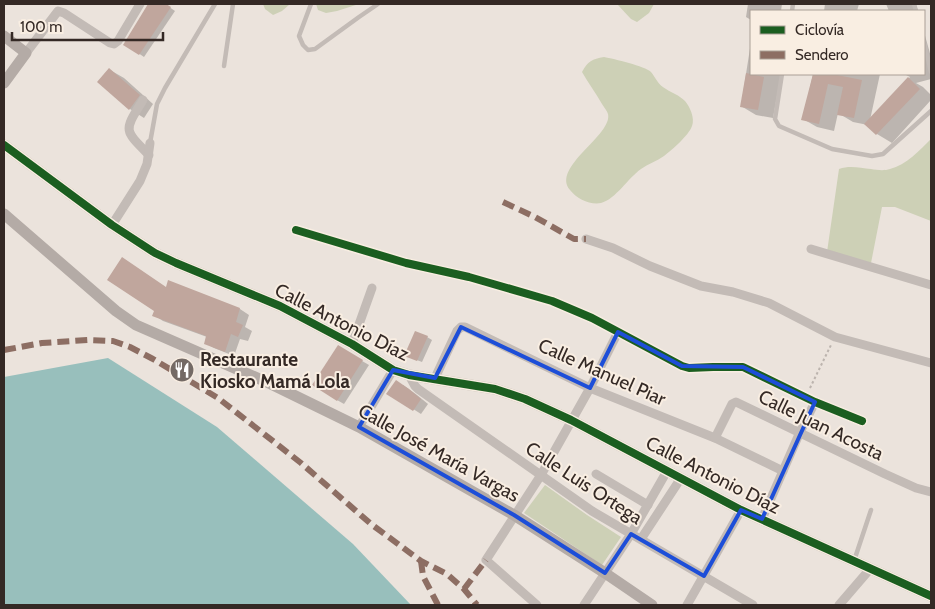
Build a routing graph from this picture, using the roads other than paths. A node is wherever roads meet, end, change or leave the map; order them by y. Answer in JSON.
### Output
{"nodes":[{"id":1,"x":140,"y":4,"type":"edge"},
{"id":2,"x":215,"y":4,"type":"edge"},
{"id":3,"x":232,"y":4,"type":"edge"},
{"id":4,"x":311,"y":4,"type":"edge"},
{"id":5,"x":378,"y":4,"type":"edge"},
{"id":6,"x":4,"y":36,"type":"edge"},
{"id":7,"x":925,"y":46,"type":"edge"},
{"id":8,"x":26,"y":53,"type":"junction"},
{"id":9,"x":224,"y":66,"type":"dead end"},
{"id":10,"x":931,"y":72,"type":"edge"},
{"id":11,"x":782,"y":75,"type":"edge"},
{"id":12,"x":4,"y":83,"type":"edge"},
{"id":13,"x":143,"y":100,"type":"dead end"},
{"id":14,"x":931,"y":111,"type":"edge"},
{"id":15,"x":150,"y":143,"type":"joint"},
{"id":16,"x":4,"y":145,"type":"edge"},
{"id":17,"x":149,"y":155,"type":"junction"},
{"id":18,"x":4,"y":214,"type":"edge"},
{"id":19,"x":112,"y":225,"type":"junction"},
{"id":20,"x":296,"y":230,"type":"dead end"},
{"id":21,"x":586,"y":239,"type":"dead end"},
{"id":22,"x":811,"y":249,"type":"dead end"},
{"id":23,"x":931,"y":285,"type":"edge"},
{"id":24,"x":372,"y":288,"type":"dead end"},
{"id":25,"x":618,"y":332,"type":"junction"},
{"id":26,"x":352,"y":344,"type":"junction"},
{"id":27,"x":931,"y":363,"type":"edge"},
{"id":28,"x":393,"y":370,"type":"junction"},
{"id":29,"x":409,"y":374,"type":"junction"},
{"id":30,"x":435,"y":378,"type":"junction"},
{"id":31,"x":590,"y":388,"type":"junction"},
{"id":32,"x":815,"y":402,"type":"junction"},
{"id":33,"x":571,"y":420,"type":"junction"},
{"id":34,"x":862,"y":421,"type":"dead end"},
{"id":35,"x":360,"y":427,"type":"junction"},
{"id":36,"x":800,"y":432,"type":"junction"},
{"id":37,"x":715,"y":438,"type":"junction"},
{"id":38,"x":667,"y":471,"type":"junction"},
{"id":39,"x":783,"y":471,"type":"junction"},
{"id":40,"x":596,"y":474,"type":"dead end"},
{"id":41,"x":540,"y":475,"type":"junction"},
{"id":42,"x":681,"y":478,"type":"junction"},
{"id":43,"x":931,"y":492,"type":"edge"},
{"id":44,"x":648,"y":505,"type":"junction"},
{"id":45,"x":741,"y":510,"type":"junction"},
{"id":46,"x":870,"y":510,"type":"dead end"},
{"id":47,"x":514,"y":515,"type":"junction"},
{"id":48,"x":762,"y":519,"type":"junction"},
{"id":49,"x":631,"y":534,"type":"junction"},
{"id":50,"x":641,"y":539,"type":"junction"},
{"id":51,"x":854,"y":561,"type":"junction"},
{"id":52,"x":870,"y":569,"type":"junction"},
{"id":53,"x":605,"y":573,"type":"junction"},
{"id":54,"x":704,"y":576,"type":"junction"},
{"id":55,"x":931,"y":596,"type":"edge"},
{"id":56,"x":536,"y":605,"type":"edge"},
{"id":57,"x":584,"y":605,"type":"edge"},
{"id":58,"x":652,"y":605,"type":"edge"},
{"id":59,"x":687,"y":605,"type":"edge"},
{"id":60,"x":753,"y":605,"type":"edge"},
{"id":61,"x":839,"y":605,"type":"edge"}],
"edges":[{"from":1,"to":8,"type":"street"},
{"from":2,"to":15,"type":"lane"},
{"from":3,"to":9,"type":"lane"},
{"from":4,"to":5,"type":"lane"},
{"from":6,"to":8,"type":"street"},
{"from":7,"to":10,"type":"lane"},
{"from":8,"to":12,"type":"street"},
{"from":11,"to":14,"type":"lane"},
{"from":13,"to":17,"type":"street"},
{"from":15,"to":17,"type":"street"},
{"from":16,"to":19,"type":"street","name":"Calle Antonio Díaz"},
{"from":17,"to":19,"type":"street"},
{"from":18,"to":35,"type":"street","name":"Calle José María Vargas"},
{"from":19,"to":26,"type":"street","name":"Calle Antonio Díaz"},
{"from":20,"to":25,"type":"street"},
{"from":21,"to":27,"type":"street"},
{"from":22,"to":23,"type":"street"},
{"from":24,"to":26,"type":"street"},
{"from":25,"to":31,"type":"street"},
{"from":25,"to":32,"type":"street"},
{"from":26,"to":28,"type":"street","name":"Calle Antonio Díaz"},
{"from":28,"to":29,"type":"street","name":"Calle Antonio Díaz"},
{"from":28,"to":35,"type":"street"},
{"from":29,"to":30,"type":"street","name":"Calle Antonio Díaz"},
{"from":29,"to":41,"type":"street","name":"Calle Luis Ortega"},
{"from":30,"to":31,"type":"street","name":"Calle Manuel Piar"},
{"from":30,"to":33,"type":"street","name":"Calle Antonio Díaz"},
{"from":31,"to":33,"type":"street"},
{"from":31,"to":37,"type":"street","name":"Calle Manuel Piar"},
{"from":32,"to":34,"type":"street"},
{"from":32,"to":36,"type":"street"},
{"from":33,"to":38,"type":"street","name":"Calle Antonio Díaz"},
{"from":33,"to":41,"type":"street"},
{"from":35,"to":47,"type":"street","name":"Calle José María Vargas"},
{"from":36,"to":37,"type":"street","name":"Calle Juan Acosta"},
{"from":36,"to":39,"type":"street"},
{"from":36,"to":43,"type":"street","name":"Calle Juan Acosta"},
{"from":37,"to":39,"type":"street","name":"Calle Manuel Piar"},
{"from":38,"to":42,"type":"street","name":"Calle Antonio Díaz"},
{"from":38,"to":44,"type":"street"},
{"from":39,"to":48,"type":"street"},
{"from":40,"to":44,"type":"street"},
{"from":41,"to":47,"type":"street"},
{"from":41,"to":49,"type":"street","name":"Calle Luis Ortega"},
{"from":42,"to":45,"type":"street","name":"Calle Antonio Díaz"},
{"from":42,"to":50,"type":"street"},
{"from":44,"to":49,"type":"street"},
{"from":45,"to":48,"type":"street","name":"Calle Antonio Díaz"},
{"from":45,"to":54,"type":"street"},
{"from":46,"to":51,"type":"lane"},
{"from":47,"to":53,"type":"street","name":"Calle José María Vargas"},
{"from":47,"to":56,"type":"street"},
{"from":48,"to":51,"type":"street","name":"Calle Antonio Díaz"},
{"from":49,"to":50,"type":"street","name":"Calle Luis Ortega"},
{"from":49,"to":53,"type":"street"},
{"from":50,"to":54,"type":"street","name":"Calle Luis Ortega"},
{"from":51,"to":52,"type":"street","name":"Calle Antonio Díaz"},
{"from":52,"to":55,"type":"street","name":"Calle Antonio Díaz"},
{"from":52,"to":61,"type":"street"},
{"from":53,"to":57,"type":"street"},
{"from":53,"to":58,"type":"street","name":"Calle José María Vargas"},
{"from":54,"to":59,"type":"street"},
{"from":54,"to":60,"type":"street","name":"Calle Luis Ortega"}]}
